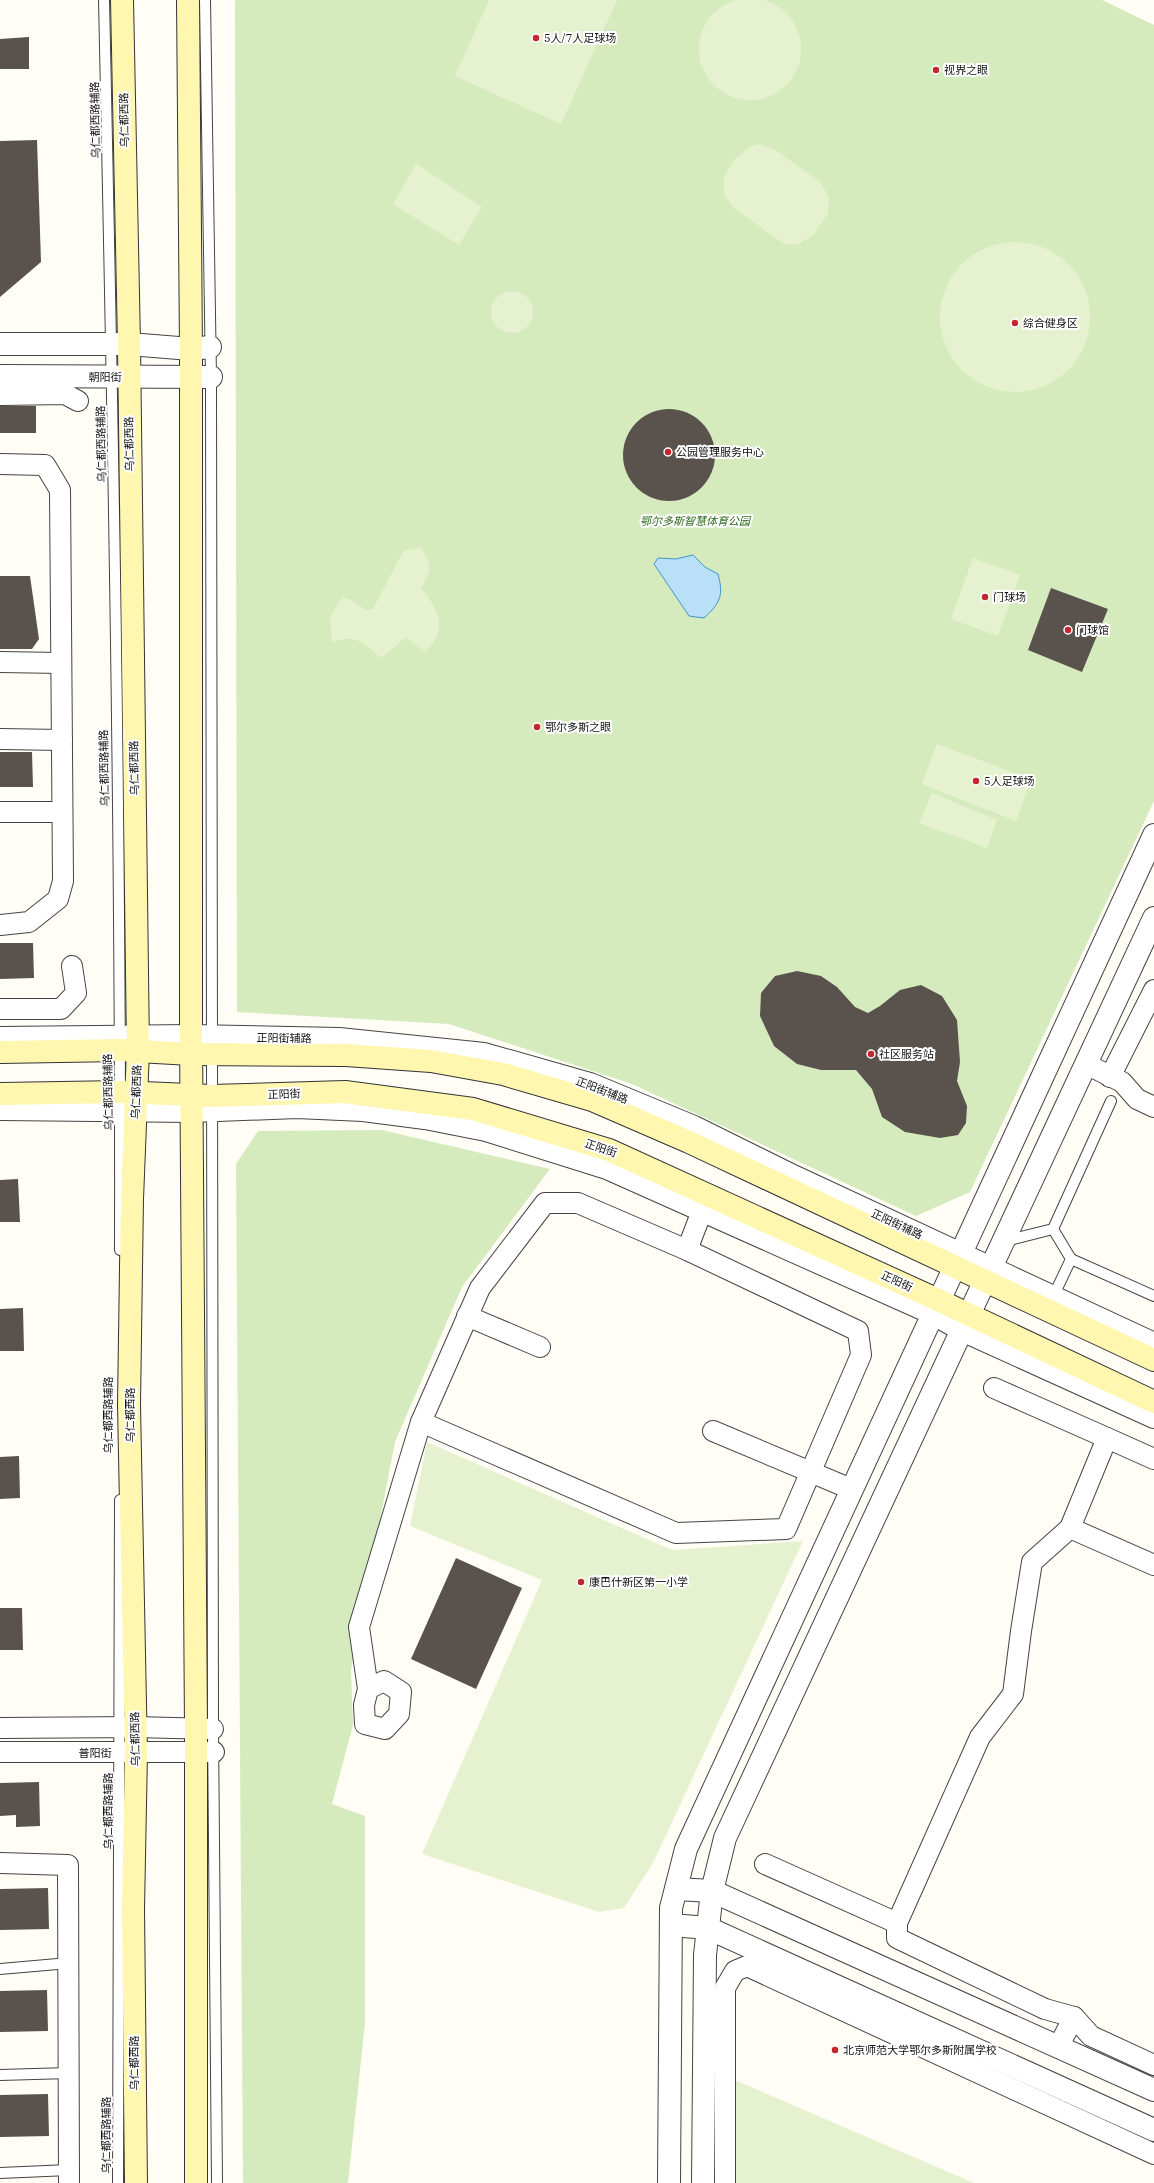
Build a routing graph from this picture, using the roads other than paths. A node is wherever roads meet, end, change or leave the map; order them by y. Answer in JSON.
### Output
{"nodes":[{"id":1,"x":104,"y":0,"type":"edge"},
{"id":2,"x":122,"y":0,"type":"edge"},
{"id":3,"x":188,"y":0,"type":"edge"},
{"id":4,"x":205,"y":0,"type":"edge"},
{"id":5,"x":0,"y":344,"type":"edge"},
{"id":6,"x":120,"y":344,"type":"junction"},
{"id":7,"x":201,"y":348,"type":"junction"},
{"id":8,"x":0,"y":376,"type":"edge"},
{"id":9,"x":120,"y":377,"type":"junction"},
{"id":10,"x":200,"y":378,"type":"junction"},
{"id":11,"x":0,"y":395,"type":"edge"},
{"id":12,"x":78,"y":401,"type":"dead end"},
{"id":13,"x":0,"y":464,"type":"edge"},
{"id":14,"x":0,"y":662,"type":"edge"},
{"id":15,"x":62,"y":663,"type":"junction"},
{"id":16,"x":0,"y":739,"type":"edge"},
{"id":17,"x":62,"y":740,"type":"junction"},
{"id":18,"x":0,"y":812,"type":"edge"},
{"id":19,"x":62,"y":812,"type":"junction"},
{"id":20,"x":1154,"y":835,"type":"edge"},
{"id":21,"x":1154,"y":918,"type":"edge"},
{"id":22,"x":0,"y":925,"type":"edge"},
{"id":23,"x":72,"y":966,"type":"dead end"},
{"id":24,"x":1154,"y":990,"type":"edge"},
{"id":25,"x":0,"y":1009,"type":"edge"},
{"id":26,"x":0,"y":1038,"type":"edge"},
{"id":27,"x":129,"y":1043,"type":"junction"},
{"id":28,"x":201,"y":1045,"type":"junction"},
{"id":29,"x":0,"y":1052,"type":"edge"},
{"id":30,"x":1086,"y":1064,"type":"junction"},
{"id":31,"x":1110,"y":1077,"type":"junction"},
{"id":32,"x":0,"y":1094,"type":"edge"},
{"id":33,"x":128,"y":1101,"type":"junction"},
{"id":34,"x":1111,"y":1101,"type":"dead end"},
{"id":35,"x":201,"y":1103,"type":"junction"},
{"id":36,"x":1154,"y":1107,"type":"edge"},
{"id":37,"x":0,"y":1109,"type":"edge"},
{"id":38,"x":702,"y":1211,"type":"junction"},
{"id":39,"x":1053,"y":1229,"type":"junction"},
{"id":40,"x":1003,"y":1242,"type":"junction"},
{"id":41,"x":687,"y":1250,"type":"junction"},
{"id":42,"x":120,"y":1259,"type":"dead end"},
{"id":43,"x":957,"y":1259,"type":"junction"},
{"id":44,"x":1070,"y":1259,"type":"junction"},
{"id":45,"x":120,"y":1275,"type":"dead end"},
{"id":46,"x":988,"y":1275,"type":"junction"},
{"id":47,"x":1154,"y":1296,"type":"edge"},
{"id":48,"x":1053,"y":1297,"type":"junction"},
{"id":49,"x":935,"y":1306,"type":"junction"},
{"id":50,"x":467,"y":1316,"type":"junction"},
{"id":51,"x":966,"y":1323,"type":"junction"},
{"id":52,"x":1154,"y":1344,"type":"edge"},
{"id":53,"x":540,"y":1347,"type":"dead end"},
{"id":54,"x":1154,"y":1360,"type":"edge"},
{"id":55,"x":994,"y":1388,"type":"dead end"},
{"id":56,"x":1154,"y":1402,"type":"edge"},
{"id":57,"x":1154,"y":1417,"type":"edge"},
{"id":58,"x":421,"y":1422,"type":"junction"},
{"id":59,"x":712,"y":1431,"type":"dead end"},
{"id":60,"x":1107,"y":1438,"type":"junction"},
{"id":61,"x":1154,"y":1459,"type":"edge"},
{"id":62,"x":811,"y":1471,"type":"junction"},
{"id":63,"x":851,"y":1489,"type":"junction"},
{"id":64,"x":1070,"y":1528,"type":"junction"},
{"id":65,"x":1154,"y":1565,"type":"edge"},
{"id":66,"x":368,"y":1689,"type":"dead end"},
{"id":67,"x":128,"y":1727,"type":"junction"},
{"id":68,"x":0,"y":1728,"type":"edge"},
{"id":69,"x":205,"y":1728,"type":"junction"},
{"id":70,"x":0,"y":1752,"type":"edge"},
{"id":71,"x":205,"y":1752,"type":"junction"},
{"id":72,"x":128,"y":1753,"type":"junction"},
{"id":73,"x":0,"y":1863,"type":"edge"},
{"id":74,"x":766,"y":1864,"type":"dead end"},
{"id":75,"x":676,"y":1889,"type":"junction"},
{"id":76,"x":712,"y":1891,"type":"junction"},
{"id":77,"x":897,"y":1923,"type":"junction"},
{"id":78,"x":671,"y":1925,"type":"junction"},
{"id":79,"x":708,"y":1928,"type":"junction"},
{"id":80,"x":69,"y":1963,"type":"junction"},
{"id":81,"x":0,"y":1969,"type":"edge"},
{"id":82,"x":1074,"y":2017,"type":"junction"},
{"id":83,"x":1058,"y":2047,"type":"junction"},
{"id":84,"x":1154,"y":2065,"type":"edge"},
{"id":85,"x":69,"y":2073,"type":"junction"},
{"id":86,"x":0,"y":2075,"type":"edge"},
{"id":87,"x":1154,"y":2090,"type":"edge"},
{"id":88,"x":1154,"y":2130,"type":"edge"},
{"id":89,"x":1154,"y":2154,"type":"edge"},
{"id":90,"x":0,"y":2174,"type":"edge"},
{"id":91,"x":69,"y":2176,"type":"edge"},
{"id":92,"x":118,"y":2183,"type":"edge"},
{"id":93,"x":136,"y":2183,"type":"edge"},
{"id":94,"x":196,"y":2183,"type":"edge"},
{"id":95,"x":217,"y":2183,"type":"edge"},
{"id":96,"x":669,"y":2183,"type":"edge"},
{"id":97,"x":703,"y":2183,"type":"edge"},
{"id":98,"x":725,"y":2183,"type":"edge"}],
"edges":[{"from":1,"to":6,"type":"lane","name":"乌仁都西路辅路"},
{"from":2,"to":6,"type":"main road","name":"乌仁都西路"},
{"from":3,"to":7,"type":"main road"},
{"from":4,"to":7,"type":"lane"},
{"from":5,"to":6,"type":"street"},
{"from":6,"to":7,"type":"street"},
{"from":6,"to":9,"type":"main road","name":"乌仁都西路"},
{"from":7,"to":10,"type":"main road"},
{"from":8,"to":9,"type":"street","name":"朝阳街"},
{"from":9,"to":10,"type":"street","name":"朝阳街"},
{"from":9,"to":27,"type":"main road","name":"乌仁都西路"},
{"from":10,"to":28,"type":"main road"},
{"from":11,"to":12,"type":"street"},
{"from":13,"to":15,"type":"street"},
{"from":14,"to":15,"type":"street"},
{"from":15,"to":17,"type":"street"},
{"from":16,"to":17,"type":"street"},
{"from":17,"to":19,"type":"street"},
{"from":18,"to":19,"type":"street"},
{"from":19,"to":22,"type":"street"},
{"from":20,"to":43,"type":"street"},
{"from":21,"to":30,"type":"street"},
{"from":23,"to":25,"type":"street"},
{"from":24,"to":31,"type":"street"},
{"from":26,"to":27,"type":"street"},
{"from":27,"to":28,"type":"main road"},
{"from":27,"to":29,"type":"main road"},
{"from":27,"to":33,"type":"main road","name":"乌仁都西路"},
{"from":28,"to":35,"type":"main road"},
{"from":28,"to":43,"type":"main road"},
{"from":30,"to":31,"type":"street"},
{"from":30,"to":40,"type":"street"},
{"from":31,"to":36,"type":"street"},
{"from":32,"to":33,"type":"main road","name":"正阳街"},
{"from":33,"to":35,"type":"main road","name":"正阳街"},
{"from":33,"to":37,"type":"street"},
{"from":33,"to":42,"type":"lane","name":"乌仁都西路辅路"},
{"from":33,"to":67,"type":"main road","name":"乌仁都西路"},
{"from":34,"to":39,"type":"lane"},
{"from":35,"to":38,"type":"street"},
{"from":35,"to":49,"type":"main road","name":"正阳街"},
{"from":35,"to":69,"type":"main road"},
{"from":38,"to":41,"type":"street"},
{"from":38,"to":49,"type":"street"},
{"from":39,"to":40,"type":"lane"},
{"from":39,"to":44,"type":"lane"},
{"from":40,"to":46,"type":"street"},
{"from":41,"to":50,"type":"street"},
{"from":41,"to":62,"type":"street"},
{"from":43,"to":46,"type":"main road"},
{"from":43,"to":49,"type":"street"},
{"from":44,"to":47,"type":"lane"},
{"from":44,"to":48,"type":"lane"},
{"from":45,"to":67,"type":"lane","name":"乌仁都西路辅路"},
{"from":46,"to":48,"type":"street"},
{"from":46,"to":51,"type":"street"},
{"from":46,"to":54,"type":"main road"},
{"from":48,"to":52,"type":"street"},
{"from":49,"to":51,"type":"main road","name":"正阳街"},
{"from":49,"to":63,"type":"street"},
{"from":50,"to":53,"type":"street"},
{"from":50,"to":58,"type":"street"},
{"from":51,"to":56,"type":"main road","name":"正阳街"},
{"from":51,"to":57,"type":"street"},
{"from":51,"to":76,"type":"street"},
{"from":55,"to":60,"type":"street"},
{"from":58,"to":62,"type":"street"},
{"from":58,"to":66,"type":"street"},
{"from":59,"to":62,"type":"street"},
{"from":60,"to":61,"type":"street"},
{"from":60,"to":64,"type":"street"},
{"from":62,"to":63,"type":"street"},
{"from":63,"to":75,"type":"street"},
{"from":64,"to":65,"type":"street"},
{"from":64,"to":77,"type":"street"},
{"from":67,"to":68,"type":"street"},
{"from":67,"to":69,"type":"street"},
{"from":67,"to":72,"type":"main road","name":"乌仁都西路"},
{"from":69,"to":71,"type":"main road"},
{"from":70,"to":72,"type":"street","name":"普阳街"},
{"from":71,"to":72,"type":"street","name":"普阳街"},
{"from":71,"to":94,"type":"main road"},
{"from":71,"to":95,"type":"lane"},
{"from":72,"to":92,"type":"lane","name":"乌仁都西路辅路"},
{"from":72,"to":93,"type":"main road","name":"乌仁都西路"},
{"from":73,"to":80,"type":"street"},
{"from":74,"to":77,"type":"street"},
{"from":75,"to":76,"type":"street"},
{"from":75,"to":78,"type":"street"},
{"from":76,"to":79,"type":"street"},
{"from":76,"to":83,"type":"street"},
{"from":77,"to":82,"type":"street"},
{"from":78,"to":79,"type":"street"},
{"from":78,"to":96,"type":"street"},
{"from":79,"to":88,"type":"street"},
{"from":79,"to":97,"type":"street"},
{"from":80,"to":81,"type":"lane"},
{"from":80,"to":85,"type":"street"},
{"from":82,"to":83,"type":"street"},
{"from":82,"to":84,"type":"street"},
{"from":83,"to":87,"type":"street"},
{"from":85,"to":86,"type":"lane"},
{"from":85,"to":91,"type":"street"},
{"from":89,"to":98,"type":"street"},
{"from":90,"to":91,"type":"lane"}]}
